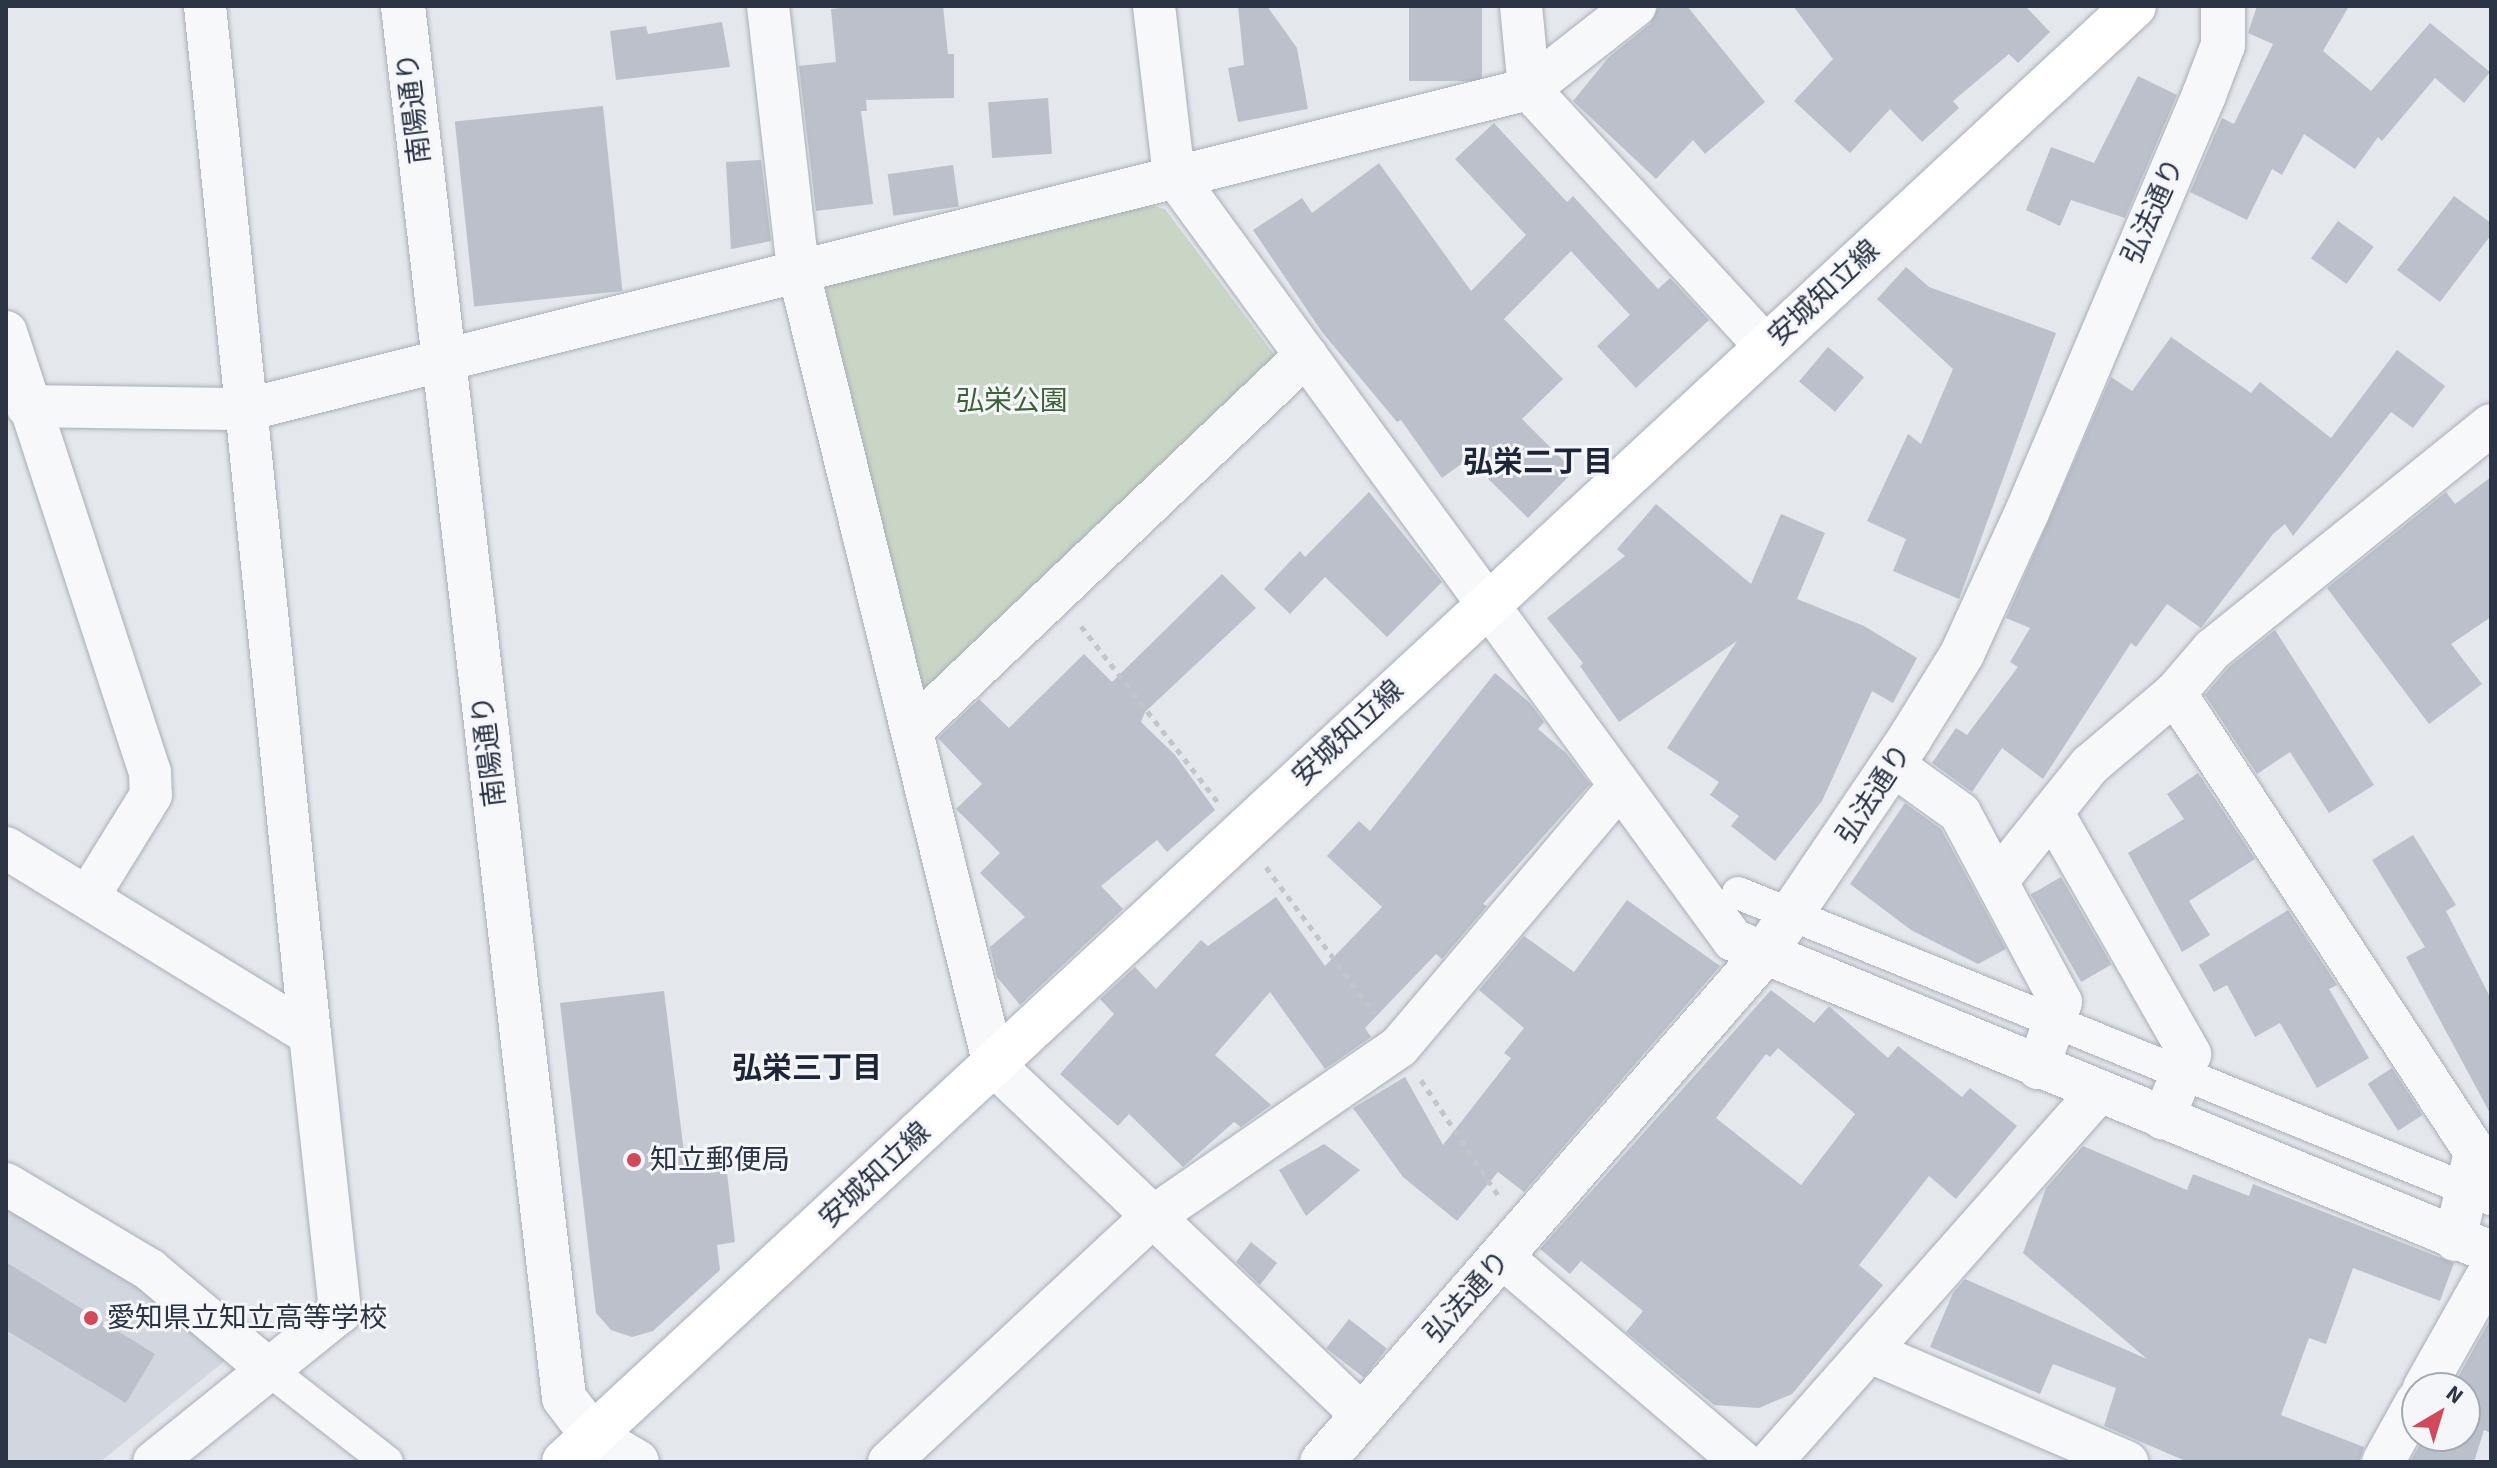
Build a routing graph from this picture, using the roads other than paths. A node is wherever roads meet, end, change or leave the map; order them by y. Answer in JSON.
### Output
{"nodes":[{"id":1,"x":205,"y":6,"type":"edge"},
{"id":2,"x":403,"y":6,"type":"edge"},
{"id":3,"x":768,"y":6,"type":"edge"},
{"id":4,"x":1154,"y":6,"type":"edge"},
{"id":5,"x":1521,"y":6,"type":"edge"},
{"id":6,"x":1635,"y":6,"type":"edge"},
{"id":7,"x":2223,"y":6,"type":"edge"},
{"id":8,"x":2130,"y":7,"type":"edge"},
{"id":9,"x":1529,"y":89,"type":"junction"},
{"id":10,"x":1174,"y":175,"type":"junction"},
{"id":11,"x":798,"y":269,"type":"junction"},
{"id":12,"x":6,"y":332,"type":"edge"},
{"id":13,"x":1766,"y":347,"type":"junction"},
{"id":14,"x":1306,"y":355,"type":"junction"},
{"id":15,"x":444,"y":357,"type":"junction"},
{"id":16,"x":27,"y":406,"type":"junction"},
{"id":17,"x":249,"y":409,"type":"junction"},
{"id":18,"x":2491,"y":425,"type":"edge"},
{"id":19,"x":1485,"y":606,"type":"junction"},
{"id":20,"x":2175,"y":693,"type":"junction"},
{"id":21,"x":912,"y":730,"type":"junction"},
{"id":22,"x":1893,"y":765,"type":"junction"},
{"id":23,"x":1618,"y":788,"type":"junction"},
{"id":24,"x":2052,"y":812,"type":"junction"},
{"id":25,"x":6,"y":848,"type":"edge"},
{"id":26,"x":1997,"y":881,"type":"junction"},
{"id":27,"x":1738,"y":893,"type":"dead end"},
{"id":28,"x":88,"y":897,"type":"junction"},
{"id":29,"x":1794,"y":916,"type":"junction"},
{"id":30,"x":1764,"y":954,"type":"junction"},
{"id":31,"x":2054,"y":1023,"type":"junction"},
{"id":32,"x":310,"y":1034,"type":"junction"},
{"id":33,"x":994,"y":1065,"type":"junction"},
{"id":34,"x":2038,"y":1068,"type":"junction"},
{"id":35,"x":2182,"y":1076,"type":"junction"},
{"id":36,"x":2098,"y":1093,"type":"junction"},
{"id":37,"x":2163,"y":1119,"type":"junction"},
{"id":38,"x":6,"y":1184,"type":"edge"},
{"id":39,"x":2479,"y":1194,"type":"edge"},
{"id":40,"x":1151,"y":1218,"type":"junction"},
{"id":41,"x":1513,"y":1245,"type":"junction"},
{"id":42,"x":2473,"y":1246,"type":"edge"},
{"id":43,"x":2491,"y":1269,"type":"edge"},
{"id":44,"x":1870,"y":1352,"type":"junction"},
{"id":45,"x":268,"y":1369,"type":"junction"},
{"id":46,"x":2433,"y":1372,"type":"edge"},
{"id":47,"x":1362,"y":1415,"type":"junction"},
{"id":48,"x":2401,"y":1430,"type":"edge"},
{"id":49,"x":578,"y":1449,"type":"edge"},
{"id":50,"x":154,"y":1462,"type":"edge"},
{"id":51,"x":387,"y":1462,"type":"edge"},
{"id":52,"x":637,"y":1462,"type":"edge"},
{"id":53,"x":889,"y":1462,"type":"edge"},
{"id":54,"x":1322,"y":1462,"type":"edge"},
{"id":55,"x":1742,"y":1462,"type":"edge"},
{"id":56,"x":1771,"y":1462,"type":"edge"},
{"id":57,"x":2127,"y":1462,"type":"edge"},
{"id":58,"x":2383,"y":1462,"type":"edge"}],
"edges":[{"from":1,"to":17,"type":"street"},
{"from":2,"to":15,"type":"street","name":"南陽通り"},
{"from":3,"to":11,"type":"street"},
{"from":4,"to":10,"type":"street"},
{"from":5,"to":9,"type":"street"},
{"from":6,"to":9,"type":"street"},
{"from":7,"to":22,"type":"street","name":"弘法通り"},
{"from":8,"to":13,"type":"main road","name":"安城知立線"},
{"from":9,"to":10,"type":"street"},
{"from":9,"to":13,"type":"street"},
{"from":10,"to":11,"type":"street"},
{"from":10,"to":14,"type":"street"},
{"from":11,"to":15,"type":"street"},
{"from":11,"to":21,"type":"street"},
{"from":12,"to":16,"type":"street"},
{"from":13,"to":19,"type":"main road","name":"安城知立線"},
{"from":14,"to":19,"type":"street"},
{"from":14,"to":21,"type":"street"},
{"from":15,"to":17,"type":"street"},
{"from":15,"to":49,"type":"street","name":"南陽通り"},
{"from":16,"to":17,"type":"street"},
{"from":16,"to":28,"type":"street"},
{"from":17,"to":32,"type":"street"},
{"from":18,"to":20,"type":"street"},
{"from":19,"to":23,"type":"street"},
{"from":19,"to":33,"type":"main road","name":"安城知立線"},
{"from":20,"to":24,"type":"street"},
{"from":20,"to":39,"type":"street"},
{"from":21,"to":33,"type":"street"},
{"from":22,"to":26,"type":"street"},
{"from":22,"to":29,"type":"street","name":"弘法通り"},
{"from":23,"to":30,"type":"street"},
{"from":23,"to":40,"type":"street"},
{"from":24,"to":26,"type":"street"},
{"from":24,"to":35,"type":"street"},
{"from":25,"to":28,"type":"street"},
{"from":26,"to":31,"type":"street"},
{"from":27,"to":29,"type":"street"},
{"from":28,"to":32,"type":"street"},
{"from":29,"to":30,"type":"street","name":"弘法通り"},
{"from":29,"to":31,"type":"street"},
{"from":30,"to":34,"type":"street"},
{"from":30,"to":41,"type":"street","name":"弘法通り"},
{"from":31,"to":34,"type":"street"},
{"from":31,"to":35,"type":"street"},
{"from":32,"to":45,"type":"street"},
{"from":33,"to":40,"type":"street"},
{"from":33,"to":49,"type":"main road","name":"安城知立線"},
{"from":34,"to":36,"type":"street"},
{"from":35,"to":37,"type":"street"},
{"from":35,"to":39,"type":"street"},
{"from":36,"to":37,"type":"street"},
{"from":36,"to":44,"type":"street"},
{"from":37,"to":42,"type":"street"},
{"from":38,"to":45,"type":"street"},
{"from":39,"to":42,"type":"street"},
{"from":40,"to":47,"type":"street"},
{"from":40,"to":53,"type":"street"},
{"from":41,"to":47,"type":"street","name":"弘法通り"},
{"from":41,"to":55,"type":"street"},
{"from":43,"to":46,"type":"street"},
{"from":44,"to":56,"type":"street"},
{"from":44,"to":57,"type":"street"},
{"from":45,"to":50,"type":"street"},
{"from":45,"to":51,"type":"street"},
{"from":47,"to":54,"type":"street","name":"弘法通り"},
{"from":48,"to":58,"type":"street"},
{"from":49,"to":52,"type":"street","name":"南陽通り"}]}
